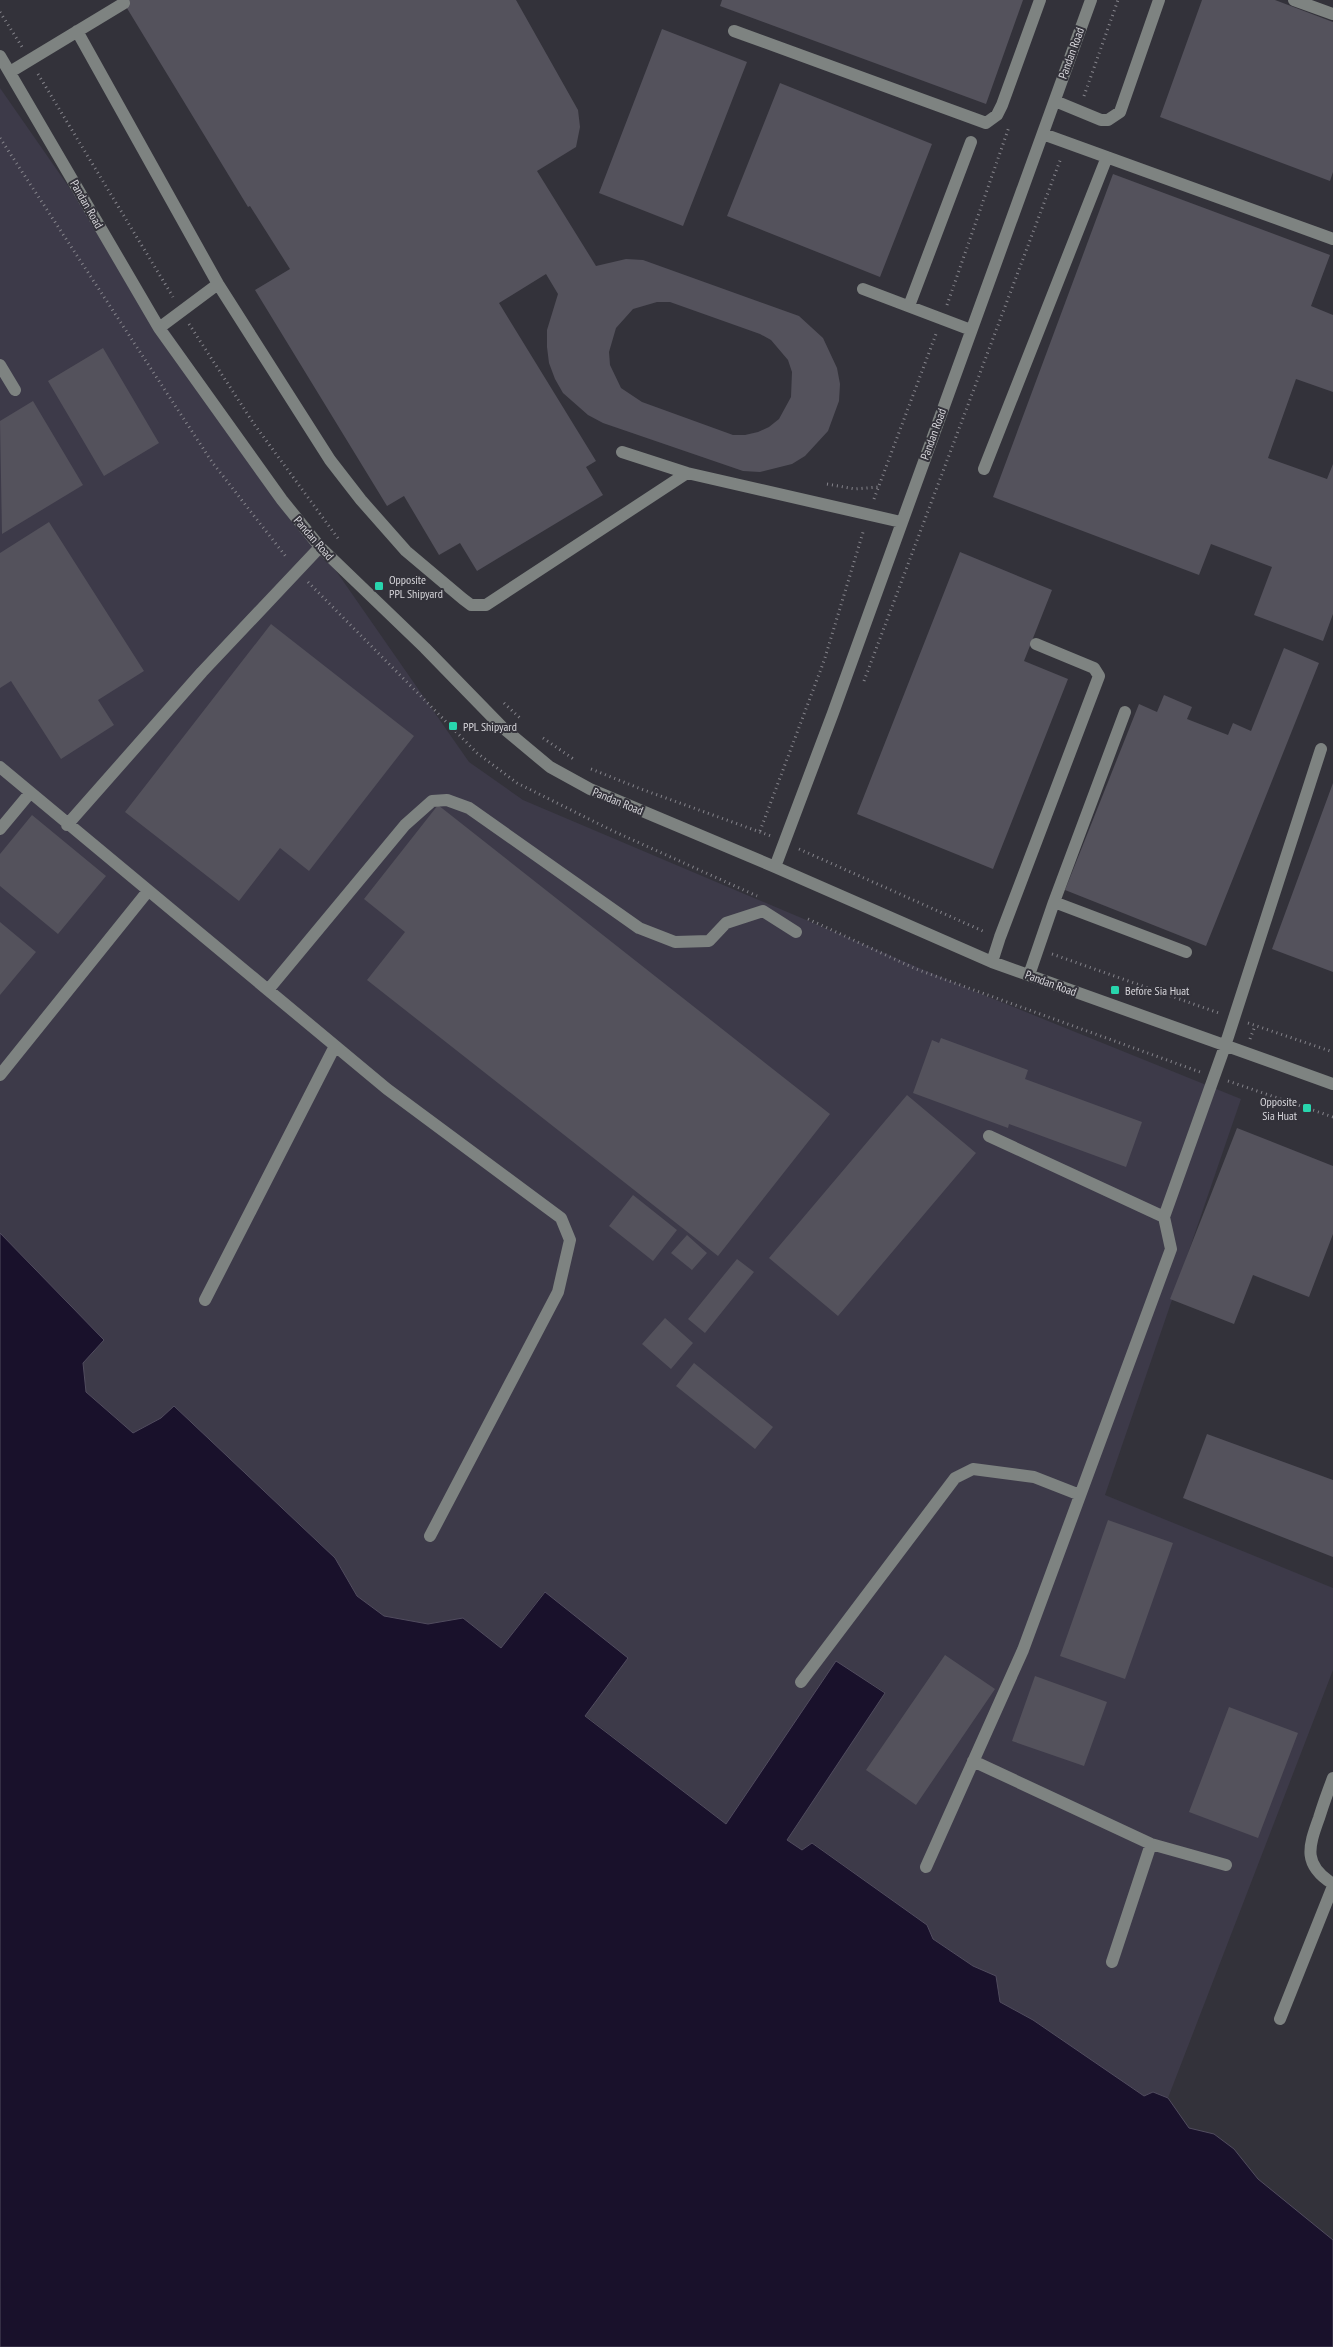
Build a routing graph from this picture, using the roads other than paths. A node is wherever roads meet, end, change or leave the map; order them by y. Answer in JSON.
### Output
{"nodes":[{"id":1,"x":1040,"y":0,"type":"edge"},
{"id":2,"x":1090,"y":0,"type":"edge"},
{"id":3,"x":1159,"y":0,"type":"edge"},
{"id":4,"x":1294,"y":0,"type":"edge"},
{"id":5,"x":124,"y":3,"type":"dead end"},
{"id":6,"x":1333,"y":14,"type":"edge"},
{"id":7,"x":77,"y":31,"type":"junction"},
{"id":8,"x":734,"y":31,"type":"dead end"},
{"id":9,"x":0,"y":56,"type":"edge"},
{"id":10,"x":10,"y":72,"type":"junction"},
{"id":11,"x":1055,"y":101,"type":"junction"},
{"id":12,"x":1043,"y":134,"type":"junction"},
{"id":13,"x":971,"y":142,"type":"dead end"},
{"id":14,"x":1107,"y":157,"type":"junction"},
{"id":15,"x":1333,"y":239,"type":"edge"},
{"id":16,"x":218,"y":284,"type":"junction"},
{"id":17,"x":863,"y":289,"type":"dead end"},
{"id":18,"x":909,"y":306,"type":"junction"},
{"id":19,"x":159,"y":328,"type":"junction"},
{"id":20,"x":971,"y":330,"type":"junction"},
{"id":21,"x":0,"y":364,"type":"edge"},
{"id":22,"x":15,"y":390,"type":"dead end"},
{"id":23,"x":622,"y":452,"type":"dead end"},
{"id":24,"x":984,"y":469,"type":"dead end"},
{"id":25,"x":688,"y":474,"type":"junction"},
{"id":26,"x":901,"y":522,"type":"junction"},
{"id":27,"x":320,"y":547,"type":"junction"},
{"id":28,"x":1036,"y":644,"type":"dead end"},
{"id":29,"x":1125,"y":712,"type":"dead end"},
{"id":30,"x":1321,"y":749,"type":"dead end"},
{"id":31,"x":0,"y":767,"type":"edge"},
{"id":32,"x":30,"y":793,"type":"junction"},
{"id":33,"x":67,"y":824,"type":"junction"},
{"id":34,"x":0,"y":829,"type":"edge"},
{"id":35,"x":775,"y":867,"type":"junction"},
{"id":36,"x":148,"y":891,"type":"junction"},
{"id":37,"x":1054,"y":902,"type":"junction"},
{"id":38,"x":796,"y":932,"type":"dead end"},
{"id":39,"x":1186,"y":952,"type":"dead end"},
{"id":40,"x":992,"y":962,"type":"junction"},
{"id":41,"x":1029,"y":975,"type":"junction"},
{"id":42,"x":268,"y":990,"type":"junction"},
{"id":43,"x":335,"y":1046,"type":"junction"},
{"id":44,"x":1225,"y":1046,"type":"junction"},
{"id":45,"x":0,"y":1075,"type":"edge"},
{"id":46,"x":1333,"y":1084,"type":"edge"},
{"id":47,"x":989,"y":1136,"type":"dead end"},
{"id":48,"x":1164,"y":1217,"type":"junction"},
{"id":49,"x":205,"y":1300,"type":"dead end"},
{"id":50,"x":1080,"y":1494,"type":"junction"},
{"id":51,"x":430,"y":1536,"type":"dead end"},
{"id":52,"x":801,"y":1682,"type":"dead end"},
{"id":53,"x":973,"y":1761,"type":"junction"},
{"id":54,"x":1333,"y":1778,"type":"edge"},
{"id":55,"x":1151,"y":1844,"type":"junction"},
{"id":56,"x":1226,"y":1865,"type":"dead end"},
{"id":57,"x":926,"y":1867,"type":"dead end"},
{"id":58,"x":1333,"y":1885,"type":"edge"},
{"id":59,"x":1112,"y":1962,"type":"dead end"},
{"id":60,"x":1280,"y":2019,"type":"dead end"}],
"edges":[{"from":1,"to":8,"type":"street"},
{"from":2,"to":11,"type":"street","name":"Pandan Road"},
{"from":3,"to":11,"type":"street"},
{"from":4,"to":6,"type":"street"},
{"from":5,"to":7,"type":"street"},
{"from":7,"to":10,"type":"street"},
{"from":7,"to":16,"type":"street"},
{"from":9,"to":10,"type":"street","name":"Pandan Road"},
{"from":10,"to":19,"type":"street","name":"Pandan Road"},
{"from":11,"to":12,"type":"street","name":"Pandan Road"},
{"from":12,"to":14,"type":"street"},
{"from":12,"to":20,"type":"street","name":"Pandan Road"},
{"from":13,"to":18,"type":"street"},
{"from":14,"to":15,"type":"street"},
{"from":14,"to":24,"type":"street"},
{"from":16,"to":19,"type":"street"},
{"from":16,"to":25,"type":"street"},
{"from":17,"to":18,"type":"street"},
{"from":18,"to":20,"type":"street"},
{"from":19,"to":27,"type":"street","name":"Pandan Road"},
{"from":20,"to":26,"type":"street","name":"Pandan Road"},
{"from":21,"to":22,"type":"street"},
{"from":23,"to":25,"type":"street"},
{"from":25,"to":26,"type":"street"},
{"from":26,"to":35,"type":"street","name":"Pandan Road"},
{"from":27,"to":33,"type":"street"},
{"from":27,"to":35,"type":"street","name":"Pandan Road"},
{"from":28,"to":40,"type":"street"},
{"from":29,"to":37,"type":"street"},
{"from":30,"to":44,"type":"street"},
{"from":31,"to":32,"type":"street"},
{"from":32,"to":33,"type":"street"},
{"from":32,"to":34,"type":"street"},
{"from":33,"to":36,"type":"street"},
{"from":35,"to":40,"type":"street","name":"Pandan Road"},
{"from":36,"to":42,"type":"street"},
{"from":36,"to":45,"type":"street"},
{"from":37,"to":39,"type":"street"},
{"from":37,"to":41,"type":"street"},
{"from":38,"to":42,"type":"street"},
{"from":40,"to":41,"type":"street","name":"Pandan Road"},
{"from":41,"to":44,"type":"street","name":"Pandan Road"},
{"from":42,"to":43,"type":"street"},
{"from":43,"to":49,"type":"street"},
{"from":43,"to":51,"type":"street"},
{"from":44,"to":46,"type":"street","name":"Pandan Road"},
{"from":44,"to":48,"type":"street"},
{"from":47,"to":48,"type":"street"},
{"from":48,"to":50,"type":"street"},
{"from":50,"to":52,"type":"street"},
{"from":50,"to":53,"type":"street"},
{"from":53,"to":55,"type":"street"},
{"from":53,"to":57,"type":"street"},
{"from":54,"to":58,"type":"street"},
{"from":55,"to":56,"type":"street"},
{"from":55,"to":59,"type":"street"},
{"from":58,"to":60,"type":"street"}]}
